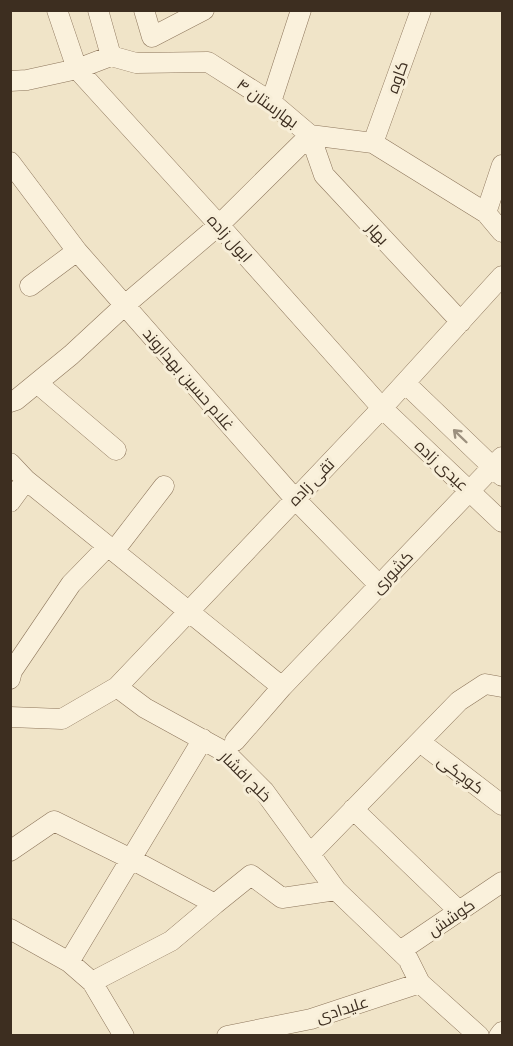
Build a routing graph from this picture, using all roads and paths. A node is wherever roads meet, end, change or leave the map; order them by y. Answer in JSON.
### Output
{"nodes":[{"id":1,"x":57,"y":10,"type":"edge"},
{"id":2,"x":98,"y":10,"type":"edge"},
{"id":3,"x":144,"y":10,"type":"edge"},
{"id":4,"x":204,"y":10,"type":"edge"},
{"id":5,"x":301,"y":10,"type":"edge"},
{"id":6,"x":421,"y":10,"type":"edge"},
{"id":7,"x":111,"y":56,"type":"junction"},
{"id":8,"x":77,"y":69,"type":"junction"},
{"id":9,"x":10,"y":81,"type":"edge"},
{"id":10,"x":271,"y":102,"type":"junction"},
{"id":11,"x":309,"y":135,"type":"junction"},
{"id":12,"x":374,"y":143,"type":"junction"},
{"id":13,"x":10,"y":162,"type":"edge"},
{"id":14,"x":502,"y":165,"type":"edge"},
{"id":15,"x":486,"y":213,"type":"junction"},
{"id":16,"x":219,"y":225,"type":"junction"},
{"id":17,"x":502,"y":232,"type":"edge"},
{"id":18,"x":77,"y":251,"type":"junction"},
{"id":19,"x":502,"y":276,"type":"edge"},
{"id":20,"x":30,"y":286,"type":"dead end"},
{"id":21,"x":125,"y":305,"type":"junction"},
{"id":22,"x":461,"y":322,"type":"junction"},
{"id":23,"x":37,"y":383,"type":"junction"},
{"id":24,"x":405,"y":383,"type":"junction"},
{"id":25,"x":10,"y":402,"type":"edge"},
{"id":26,"x":382,"y":408,"type":"junction"},
{"id":27,"x":116,"y":450,"type":"dead end"},
{"id":28,"x":10,"y":463,"type":"edge"},
{"id":29,"x":499,"y":467,"type":"edge"},
{"id":30,"x":26,"y":480,"type":"junction"},
{"id":31,"x":164,"y":486,"type":"dead end"},
{"id":32,"x":470,"y":491,"type":"junction"},
{"id":33,"x":295,"y":499,"type":"junction"},
{"id":34,"x":10,"y":502,"type":"edge"},
{"id":35,"x":502,"y":522,"type":"edge"},
{"id":36,"x":111,"y":549,"type":"junction"},
{"id":37,"x":380,"y":586,"type":"junction"},
{"id":38,"x":189,"y":611,"type":"junction"},
{"id":39,"x":10,"y":679,"type":"edge"},
{"id":40,"x":494,"y":686,"type":"edge"},
{"id":41,"x":117,"y":687,"type":"junction"},
{"id":42,"x":282,"y":687,"type":"junction"},
{"id":43,"x":10,"y":717,"type":"edge"},
{"id":44,"x":203,"y":739,"type":"junction"},
{"id":45,"x":235,"y":741,"type":"dead end"},
{"id":46,"x":420,"y":742,"type":"junction"},
{"id":47,"x":502,"y":805,"type":"edge"},
{"id":48,"x":353,"y":809,"type":"junction"},
{"id":49,"x":10,"y":851,"type":"edge"},
{"id":50,"x":310,"y":854,"type":"junction"},
{"id":51,"x":131,"y":859,"type":"junction"},
{"id":52,"x":502,"y":882,"type":"edge"},
{"id":53,"x":336,"y":890,"type":"junction"},
{"id":54,"x":215,"y":904,"type":"junction"},
{"id":55,"x":459,"y":911,"type":"junction"},
{"id":56,"x":10,"y":929,"type":"edge"},
{"id":57,"x":400,"y":951,"type":"junction"},
{"id":58,"x":69,"y":962,"type":"junction"},
{"id":59,"x":92,"y":982,"type":"junction"},
{"id":60,"x":420,"y":983,"type":"junction"},
{"id":61,"x":502,"y":1032,"type":"edge"},
{"id":62,"x":124,"y":1035,"type":"edge"},
{"id":63,"x":227,"y":1035,"type":"edge"},
{"id":64,"x":479,"y":1035,"type":"edge"},
{"id":65,"x":499,"y":1035,"type":"edge"}],
"edges":[{"from":1,"to":8,"type":"street"},
{"from":2,"to":7,"type":"street"},
{"from":3,"to":4,"type":"street"},
{"from":5,"to":10,"type":"street"},
{"from":6,"to":12,"type":"street","name":"کاوه"},
{"from":7,"to":8,"type":"street"},
{"from":7,"to":10,"type":"street","name":"بهارستان ۴"},
{"from":8,"to":9,"type":"street"},
{"from":8,"to":16,"type":"street","name":"ابول زاده"},
{"from":10,"to":11,"type":"street","name":"بهارستان ۴"},
{"from":11,"to":12,"type":"street","name":"بهارستان ۴"},
{"from":11,"to":16,"type":"street"},
{"from":11,"to":22,"type":"street","name":"بهار"},
{"from":12,"to":15,"type":"street","name":"بهارستان ۴"},
{"from":13,"to":18,"type":"street","name":"غلام حسین بهداروند"},
{"from":14,"to":15,"type":"street"},
{"from":15,"to":17,"type":"street","name":"بهارستان ۴"},
{"from":16,"to":21,"type":"street"},
{"from":16,"to":26,"type":"street","name":"ابول زاده"},
{"from":18,"to":20,"type":"street"},
{"from":18,"to":21,"type":"street","name":"غلام حسین بهداروند"},
{"from":19,"to":22,"type":"street","name":"تقی زاده"},
{"from":21,"to":23,"type":"street"},
{"from":21,"to":33,"type":"street","name":"غلام حسین بهداروند"},
{"from":22,"to":24,"type":"street","name":"تقی زاده"},
{"from":23,"to":25,"type":"street"},
{"from":23,"to":27,"type":"street"},
{"from":24,"to":26,"type":"street","name":"تقی زاده"},
{"from":29,"to":24,"type":"street","name":"عیدی زاده","one_way":true},
{"from":26,"to":32,"type":"street","name":"عیدی زاده"},
{"from":26,"to":33,"type":"street","name":"تقی زاده"},
{"from":28,"to":30,"type":"street"},
{"from":29,"to":32,"type":"street","name":"کشوری"},
{"from":30,"to":34,"type":"street"},
{"from":30,"to":36,"type":"street"},
{"from":31,"to":36,"type":"street"},
{"from":32,"to":35,"type":"street","name":"عیدی زاده"},
{"from":32,"to":37,"type":"street","name":"کشوری"},
{"from":33,"to":37,"type":"street","name":"غلام حسین بهداروند"},
{"from":33,"to":38,"type":"street","name":"تقی زاده"},
{"from":36,"to":38,"type":"street"},
{"from":36,"to":39,"type":"street"},
{"from":37,"to":42,"type":"street","name":"کشوری"},
{"from":38,"to":41,"type":"street","name":"تقی زاده"},
{"from":38,"to":42,"type":"street"},
{"from":40,"to":46,"type":"street"},
{"from":41,"to":43,"type":"street"},
{"from":41,"to":44,"type":"street","name":"خلج افشار"},
{"from":42,"to":45,"type":"street","name":"کشوری"},
{"from":44,"to":50,"type":"street","name":"خلج افشار"},
{"from":44,"to":51,"type":"street"},
{"from":46,"to":47,"type":"street","name":"کوچکی"},
{"from":46,"to":48,"type":"street"},
{"from":48,"to":50,"type":"street"},
{"from":48,"to":55,"type":"street"},
{"from":49,"to":51,"type":"street"},
{"from":50,"to":53,"type":"street","name":"خلج افشار"},
{"from":51,"to":54,"type":"street"},
{"from":51,"to":58,"type":"street"},
{"from":52,"to":55,"type":"street","name":"کوشش"},
{"from":53,"to":54,"type":"street"},
{"from":53,"to":57,"type":"street","name":"خلج افشار"},
{"from":54,"to":59,"type":"street"},
{"from":55,"to":57,"type":"street","name":"کوشش"},
{"from":56,"to":58,"type":"street"},
{"from":57,"to":60,"type":"street","name":"خلج افشار"},
{"from":58,"to":59,"type":"street"},
{"from":59,"to":62,"type":"street"},
{"from":60,"to":63,"type":"street","name":"علیدادی"},
{"from":60,"to":64,"type":"street"},
{"from":61,"to":65,"type":"street"}]}
